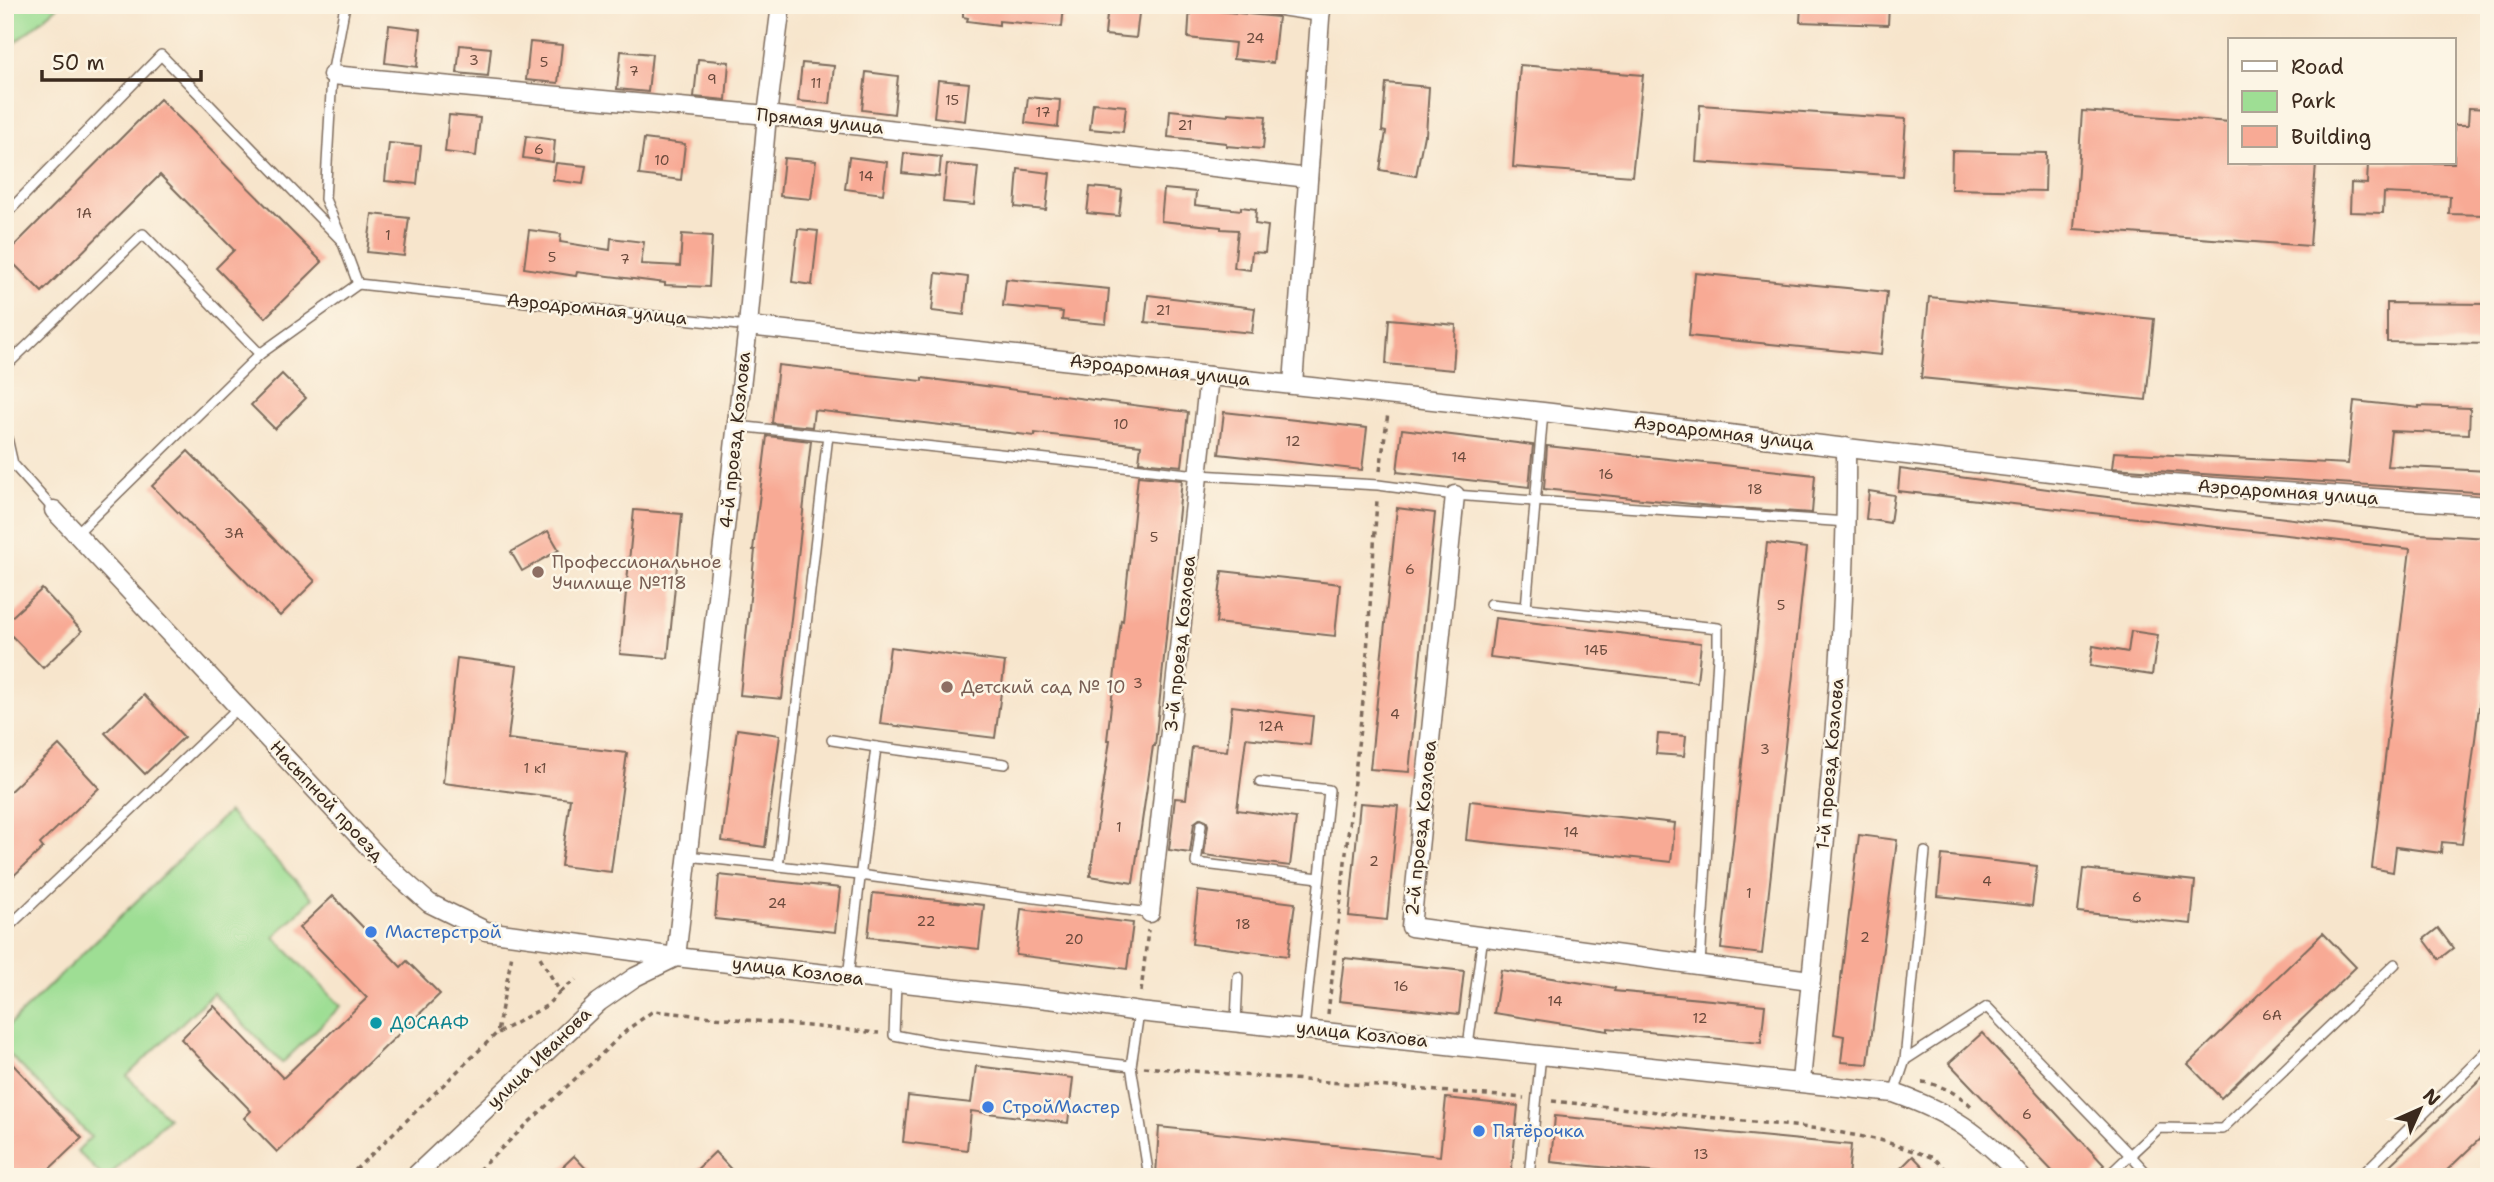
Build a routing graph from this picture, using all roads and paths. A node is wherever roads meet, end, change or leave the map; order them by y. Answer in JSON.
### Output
{"nodes":[{"id":1,"x":345,"y":5,"type":"edge"},
{"id":2,"x":781,"y":5,"type":"edge"},
{"id":3,"x":1274,"y":5,"type":"edge"},
{"id":4,"x":1321,"y":9,"type":"edge"},
{"id":5,"x":331,"y":75,"type":"junction"},
{"id":6,"x":767,"y":115,"type":"junction"},
{"id":7,"x":1308,"y":178,"type":"junction"},
{"id":8,"x":5,"y":215,"type":"edge"},
{"id":9,"x":342,"y":241,"type":"junction"},
{"id":10,"x":358,"y":284,"type":"junction"},
{"id":11,"x":748,"y":326,"type":"junction"},
{"id":12,"x":260,"y":354,"type":"junction"},
{"id":13,"x":5,"y":367,"type":"edge"},
{"id":14,"x":1209,"y":376,"type":"junction"},
{"id":15,"x":1293,"y":384,"type":"junction"},
{"id":16,"x":1391,"y":395,"type":"junction"},
{"id":17,"x":1543,"y":412,"type":"junction"},
{"id":18,"x":737,"y":426,"type":"junction"},
{"id":19,"x":5,"y":429,"type":"edge"},
{"id":20,"x":828,"y":435,"type":"junction"},
{"id":21,"x":1846,"y":447,"type":"junction"},
{"id":22,"x":1198,"y":475,"type":"junction"},
{"id":23,"x":1378,"y":485,"type":"junction"},
{"id":24,"x":1455,"y":495,"type":"junction"},
{"id":25,"x":1534,"y":501,"type":"junction"},
{"id":26,"x":2489,"y":506,"type":"edge"},
{"id":27,"x":54,"y":510,"type":"joint"},
{"id":28,"x":1847,"y":522,"type":"junction"},
{"id":29,"x":77,"y":533,"type":"junction"},
{"id":30,"x":1490,"y":604,"type":"dead end"},
{"id":31,"x":1526,"y":608,"type":"junction"},
{"id":32,"x":239,"y":707,"type":"junction"},
{"id":33,"x":832,"y":740,"type":"dead end"},
{"id":34,"x":876,"y":747,"type":"junction"},
{"id":35,"x":1005,"y":764,"type":"dead end"},
{"id":36,"x":1260,"y":782,"type":"dead end"},
{"id":37,"x":1201,"y":825,"type":"dead end"},
{"id":38,"x":1925,"y":852,"type":"dead end"},
{"id":39,"x":688,"y":856,"type":"junction"},
{"id":40,"x":778,"y":867,"type":"junction"},
{"id":41,"x":859,"y":875,"type":"junction"},
{"id":42,"x":1319,"y":878,"type":"junction"},
{"id":43,"x":1150,"y":913,"type":"junction"},
{"id":44,"x":5,"y":930,"type":"edge"},
{"id":45,"x":522,"y":936,"type":"junction"},
{"id":46,"x":1483,"y":936,"type":"junction"},
{"id":47,"x":676,"y":957,"type":"junction"},
{"id":48,"x":2395,"y":964,"type":"dead end"},
{"id":49,"x":1700,"y":965,"type":"junction"},
{"id":50,"x":1238,"y":976,"type":"dead end"},
{"id":51,"x":848,"y":977,"type":"junction"},
{"id":52,"x":576,"y":979,"type":"dead end"},
{"id":53,"x":1811,"y":980,"type":"junction"},
{"id":54,"x":896,"y":983,"type":"junction"},
{"id":55,"x":560,"y":992,"type":"junction"},
{"id":56,"x":1139,"y":1012,"type":"junction"},
{"id":57,"x":1236,"y":1021,"type":"junction"},
{"id":58,"x":1304,"y":1028,"type":"junction"},
{"id":59,"x":1326,"y":1031,"type":"junction"},
{"id":60,"x":497,"y":1034,"type":"junction"},
{"id":61,"x":894,"y":1035,"type":"junction"},
{"id":62,"x":1468,"y":1046,"type":"junction"},
{"id":63,"x":2489,"y":1049,"type":"edge"},
{"id":64,"x":1541,"y":1054,"type":"junction"},
{"id":65,"x":1905,"y":1060,"type":"junction"},
{"id":66,"x":1131,"y":1066,"type":"junction"},
{"id":67,"x":1801,"y":1081,"type":"junction"},
{"id":68,"x":1894,"y":1093,"type":"junction"},
{"id":69,"x":1536,"y":1099,"type":"junction"},
{"id":70,"x":2130,"y":1155,"type":"junction"},
{"id":71,"x":1529,"y":1176,"type":"edge"},
{"id":72,"x":348,"y":1177,"type":"edge"},
{"id":73,"x":414,"y":1177,"type":"edge"},
{"id":74,"x":471,"y":1177,"type":"edge"},
{"id":75,"x":1149,"y":1177,"type":"edge"},
{"id":76,"x":1542,"y":1177,"type":"edge"},
{"id":77,"x":1954,"y":1177,"type":"edge"},
{"id":78,"x":2021,"y":1177,"type":"edge"},
{"id":79,"x":2108,"y":1177,"type":"edge"},
{"id":80,"x":2150,"y":1177,"type":"edge"},
{"id":81,"x":2360,"y":1177,"type":"edge"}],
"edges":[{"from":1,"to":5,"type":"lane"},
{"from":2,"to":6,"type":"street","name":"4-й проезд Козлова"},
{"from":3,"to":4,"type":"street"},
{"from":4,"to":7,"type":"street"},
{"from":5,"to":6,"type":"street","name":"Прямая улица"},
{"from":5,"to":9,"type":"lane"},
{"from":6,"to":7,"type":"street","name":"Прямая улица"},
{"from":6,"to":11,"type":"street","name":"4-й проезд Козлова"},
{"from":7,"to":15,"type":"street"},
{"from":8,"to":9,"type":"lane"},
{"from":9,"to":10,"type":"lane"},
{"from":10,"to":11,"type":"lane","name":"Аэродромная улица"},
{"from":10,"to":12,"type":"lane"},
{"from":11,"to":14,"type":"street","name":"Аэродромная улица"},
{"from":11,"to":18,"type":"street","name":"4-й проезд Козлова"},
{"from":12,"to":13,"type":"lane"},
{"from":12,"to":29,"type":"lane"},
{"from":14,"to":15,"type":"street","name":"Аэродромная улица"},
{"from":14,"to":22,"type":"street","name":"3-й проезд Козлова"},
{"from":15,"to":16,"type":"street","name":"Аэродромная улица"},
{"from":16,"to":17,"type":"street","name":"Аэродромная улица"},
{"from":16,"to":23,"type":"path"},
{"from":17,"to":21,"type":"street","name":"Аэродромная улица"},
{"from":17,"to":25,"type":"lane"},
{"from":18,"to":20,"type":"lane"},
{"from":18,"to":39,"type":"street","name":"4-й проезд Козлова"},
{"from":19,"to":27,"type":"lane"},
{"from":20,"to":22,"type":"lane"},
{"from":20,"to":40,"type":"lane"},
{"from":21,"to":26,"type":"street","name":"Аэродромная улица"},
{"from":21,"to":28,"type":"street","name":"1-й проезд Козлова"},
{"from":22,"to":23,"type":"lane"},
{"from":22,"to":43,"type":"street","name":"3-й проезд Козлова"},
{"from":23,"to":24,"type":"lane"},
{"from":23,"to":59,"type":"path"},
{"from":24,"to":25,"type":"lane"},
{"from":24,"to":46,"type":"street","name":"2-й проезд Козлова"},
{"from":25,"to":28,"type":"lane"},
{"from":25,"to":31,"type":"lane"},
{"from":27,"to":29,"type":"street","name":"Насыпной проезд"},
{"from":28,"to":53,"type":"street","name":"1-й проезд Козлова"},
{"from":29,"to":32,"type":"street","name":"Насыпной проезд"},
{"from":30,"to":31,"type":"lane"},
{"from":31,"to":49,"type":"lane"},
{"from":32,"to":44,"type":"lane"},
{"from":32,"to":45,"type":"street","name":"Насыпной проезд"},
{"from":33,"to":34,"type":"lane"},
{"from":34,"to":35,"type":"lane"},
{"from":34,"to":41,"type":"lane"},
{"from":36,"to":42,"type":"lane"},
{"from":37,"to":42,"type":"lane"},
{"from":38,"to":65,"type":"lane"},
{"from":39,"to":40,"type":"lane"},
{"from":39,"to":47,"type":"street","name":"4-й проезд Козлова"},
{"from":40,"to":41,"type":"lane"},
{"from":41,"to":43,"type":"lane"},
{"from":41,"to":51,"type":"lane"},
{"from":42,"to":58,"type":"lane"},
{"from":43,"to":56,"type":"path"},
{"from":45,"to":47,"type":"street","name":"Насыпной проезд"},
{"from":45,"to":55,"type":"path"},
{"from":45,"to":60,"type":"path"},
{"from":46,"to":49,"type":"street","name":"2-й проезд Козлова"},
{"from":46,"to":62,"type":"lane"},
{"from":47,"to":51,"type":"street","name":"улица Козлова"},
{"from":47,"to":73,"type":"street","name":"улица Иванова"},
{"from":48,"to":70,"type":"lane"},
{"from":49,"to":53,"type":"street","name":"2-й проезд Козлова"},
{"from":50,"to":57,"type":"lane"},
{"from":51,"to":54,"type":"street","name":"улица Козлова"},
{"from":52,"to":55,"type":"path"},
{"from":53,"to":67,"type":"street","name":"1-й проезд Козлова"},
{"from":54,"to":56,"type":"street","name":"улица Козлова"},
{"from":54,"to":61,"type":"lane"},
{"from":55,"to":60,"type":"path"},
{"from":56,"to":57,"type":"street","name":"улица Козлова"},
{"from":56,"to":66,"type":"lane"},
{"from":57,"to":58,"type":"street","name":"улица Козлова"},
{"from":58,"to":59,"type":"street","name":"улица Козлова"},
{"from":59,"to":62,"type":"street","name":"улица Козлова"},
{"from":60,"to":72,"type":"path"},
{"from":61,"to":66,"type":"lane"},
{"from":61,"to":74,"type":"path"},
{"from":62,"to":64,"type":"street","name":"улица Козлова"},
{"from":63,"to":81,"type":"lane"},
{"from":64,"to":67,"type":"street","name":"улица Козлова"},
{"from":64,"to":69,"type":"lane"},
{"from":65,"to":68,"type":"lane"},
{"from":65,"to":70,"type":"lane"},
{"from":66,"to":69,"type":"path"},
{"from":66,"to":75,"type":"lane"},
{"from":67,"to":68,"type":"street","name":"улица Козлова"},
{"from":68,"to":78,"type":"street","name":"улица Козлова"},
{"from":69,"to":71,"type":"lane"},
{"from":69,"to":77,"type":"path"},
{"from":70,"to":79,"type":"lane"},
{"from":70,"to":80,"type":"lane"},
{"from":71,"to":76,"type":"lane"}]}
